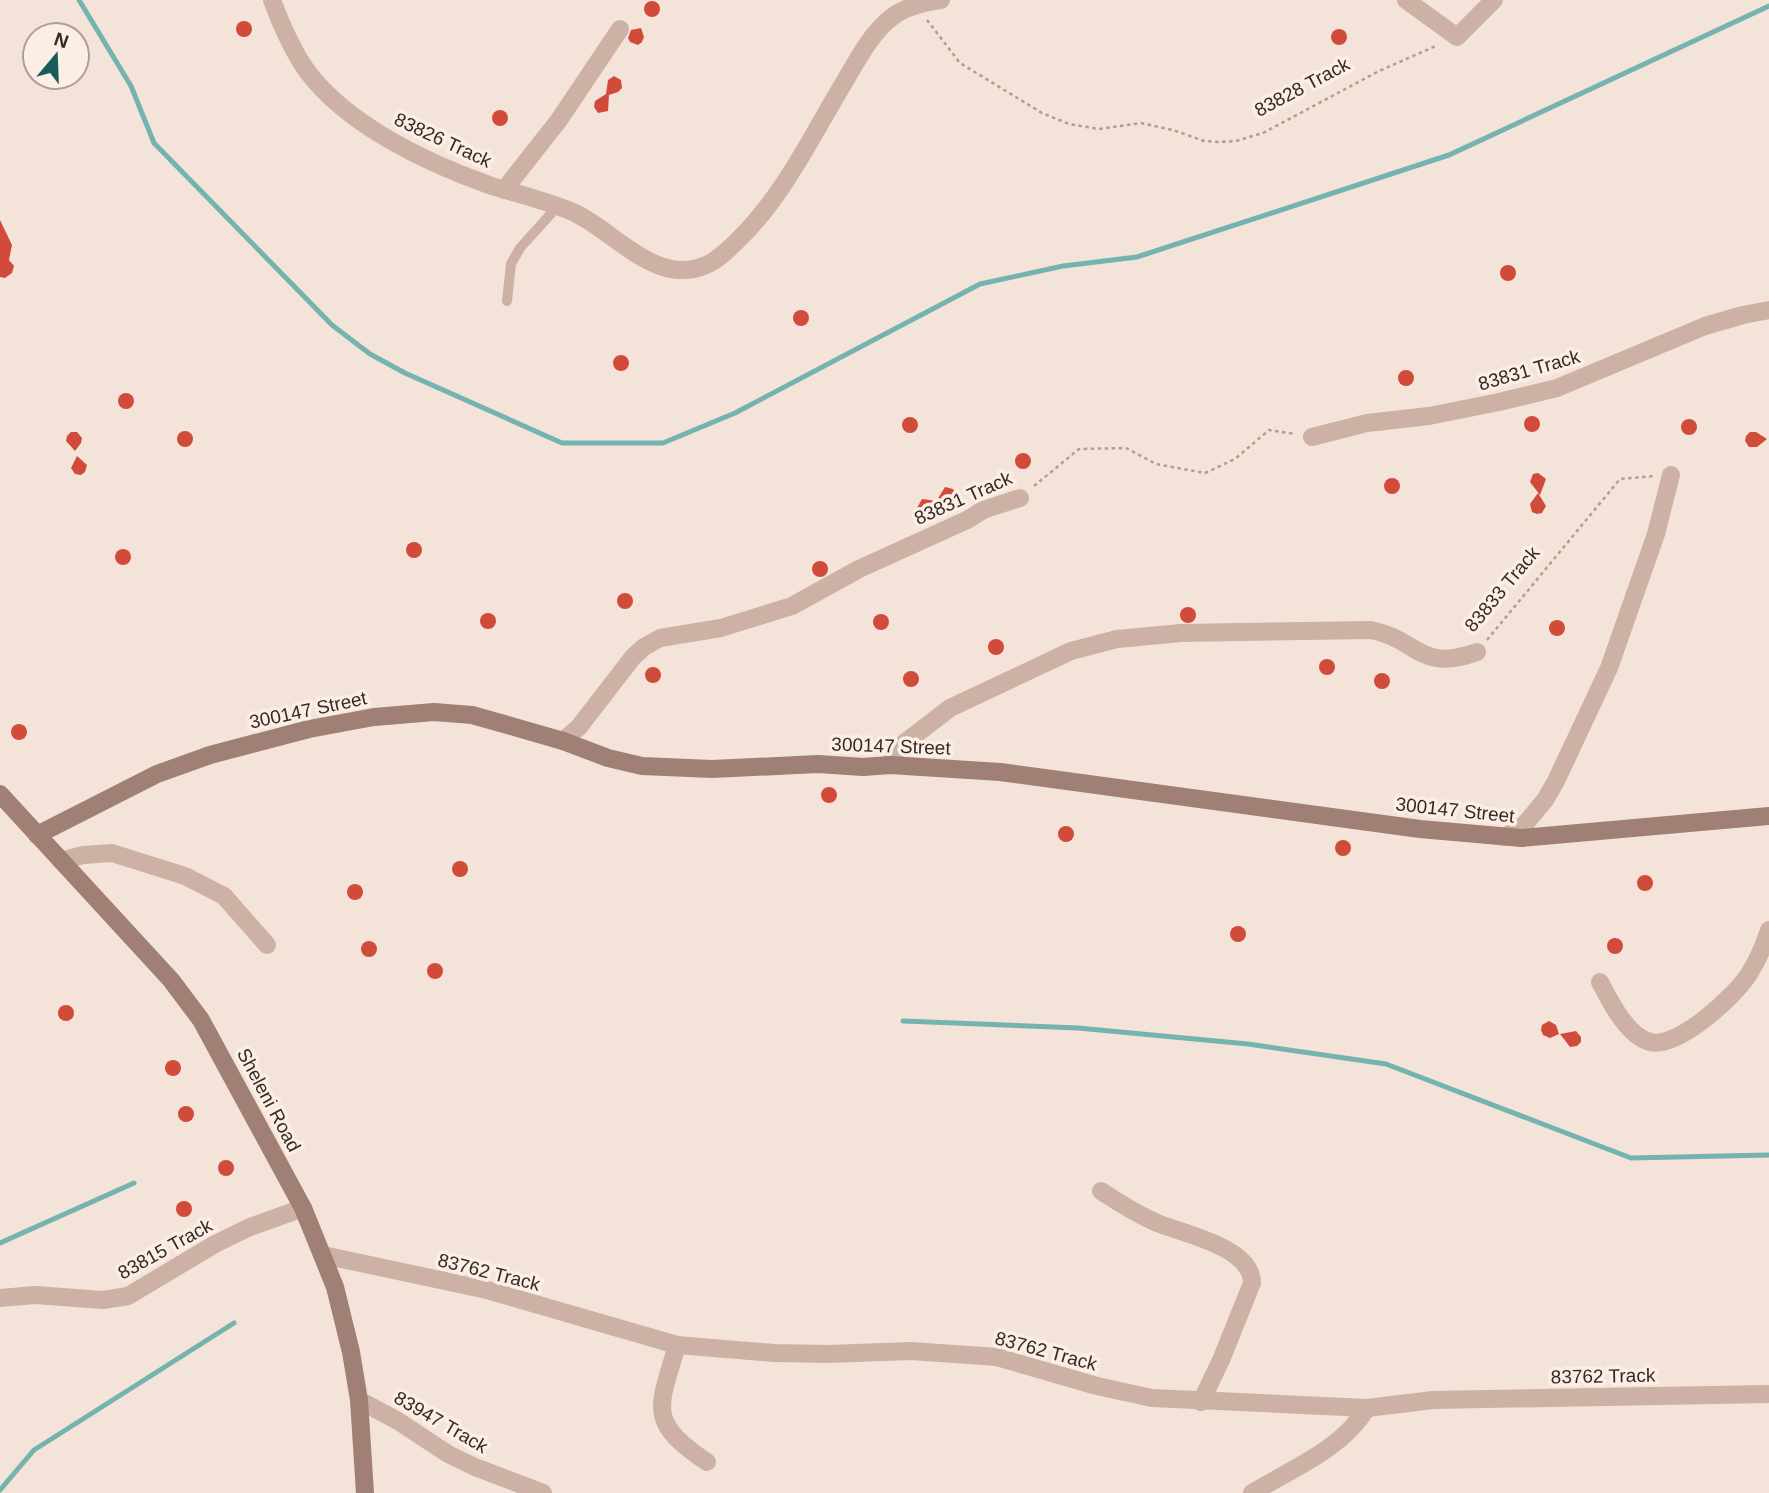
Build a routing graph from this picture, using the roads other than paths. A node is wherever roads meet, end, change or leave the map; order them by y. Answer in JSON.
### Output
{"nodes":[{"id":1,"x":272,"y":0,"type":"edge"},
{"id":2,"x":941,"y":0,"type":"edge"},
{"id":3,"x":1406,"y":0,"type":"edge"},
{"id":4,"x":1494,"y":0,"type":"edge"},
{"id":5,"x":620,"y":29,"type":"dead end"},
{"id":6,"x":503,"y":190,"type":"junction"},
{"id":7,"x":557,"y":207,"type":"junction"},
{"id":8,"x":507,"y":301,"type":"dead end"},
{"id":9,"x":1769,"y":310,"type":"edge"},
{"id":10,"x":1312,"y":437,"type":"road end"},
{"id":11,"x":1671,"y":475,"type":"road end"},
{"id":12,"x":1020,"y":498,"type":"road end"},
{"id":13,"x":1477,"y":652,"type":"road end"},
{"id":14,"x":563,"y":741,"type":"junction"},
{"id":15,"x":890,"y":765,"type":"junction"},
{"id":16,"x":0,"y":794,"type":"edge"},
{"id":17,"x":1769,"y":816,"type":"edge"},
{"id":18,"x":37,"y":835,"type":"junction"},
{"id":19,"x":1505,"y":837,"type":"junction"},
{"id":20,"x":61,"y":861,"type":"junction"},
{"id":21,"x":1769,"y":930,"type":"edge"},
{"id":22,"x":267,"y":945,"type":"dead end"},
{"id":23,"x":1600,"y":982,"type":"dead end"},
{"id":24,"x":1101,"y":1191,"type":"dead end"},
{"id":25,"x":303,"y":1208,"type":"junction"},
{"id":26,"x":323,"y":1255,"type":"junction"},
{"id":27,"x":0,"y":1298,"type":"edge"},
{"id":28,"x":677,"y":1345,"type":"junction"},
{"id":29,"x":1769,"y":1394,"type":"edge"},
{"id":30,"x":359,"y":1400,"type":"junction"},
{"id":31,"x":1201,"y":1402,"type":"junction"},
{"id":32,"x":1367,"y":1408,"type":"junction"},
{"id":33,"x":707,"y":1462,"type":"dead end"},
{"id":34,"x":365,"y":1493,"type":"edge"},
{"id":35,"x":543,"y":1493,"type":"edge"},
{"id":36,"x":1252,"y":1493,"type":"edge"}],
"edges":[{"from":1,"to":6,"type":"street","name":"83826 Track"},
{"from":2,"to":7,"type":"street","name":"83826 Track"},
{"from":3,"to":4,"type":"street"},
{"from":5,"to":6,"type":"street"},
{"from":6,"to":7,"type":"street","name":"83826 Track"},
{"from":7,"to":8,"type":"lane"},
{"from":9,"to":10,"type":"street","name":"83831 Track"},
{"from":11,"to":19,"type":"street"},
{"from":12,"to":14,"type":"street","name":"83831 Track"},
{"from":13,"to":15,"type":"street","name":"83833 Track"},
{"from":14,"to":15,"type":"street","name":"300147 Street"},
{"from":14,"to":18,"type":"street","name":"300147 Street"},
{"from":15,"to":19,"type":"street","name":"300147 Street"},
{"from":16,"to":18,"type":"street","name":"Sheleni Road"},
{"from":17,"to":19,"type":"street","name":"300147 Street"},
{"from":18,"to":20,"type":"street","name":"Sheleni Road"},
{"from":20,"to":22,"type":"street"},
{"from":20,"to":25,"type":"street","name":"Sheleni Road"},
{"from":21,"to":23,"type":"street"},
{"from":24,"to":31,"type":"street"},
{"from":25,"to":26,"type":"street","name":"Sheleni Road"},
{"from":25,"to":27,"type":"street","name":"83815 Track"},
{"from":26,"to":28,"type":"street","name":"83762 Track"},
{"from":26,"to":30,"type":"street","name":"Sheleni Road"},
{"from":28,"to":31,"type":"street","name":"83762 Track"},
{"from":28,"to":33,"type":"street"},
{"from":29,"to":32,"type":"street","name":"83762 Track"},
{"from":30,"to":34,"type":"street","name":"Sheleni Road"},
{"from":30,"to":35,"type":"street","name":"83947 Track"},
{"from":31,"to":32,"type":"street","name":"83762 Track"},
{"from":32,"to":36,"type":"street"}]}
